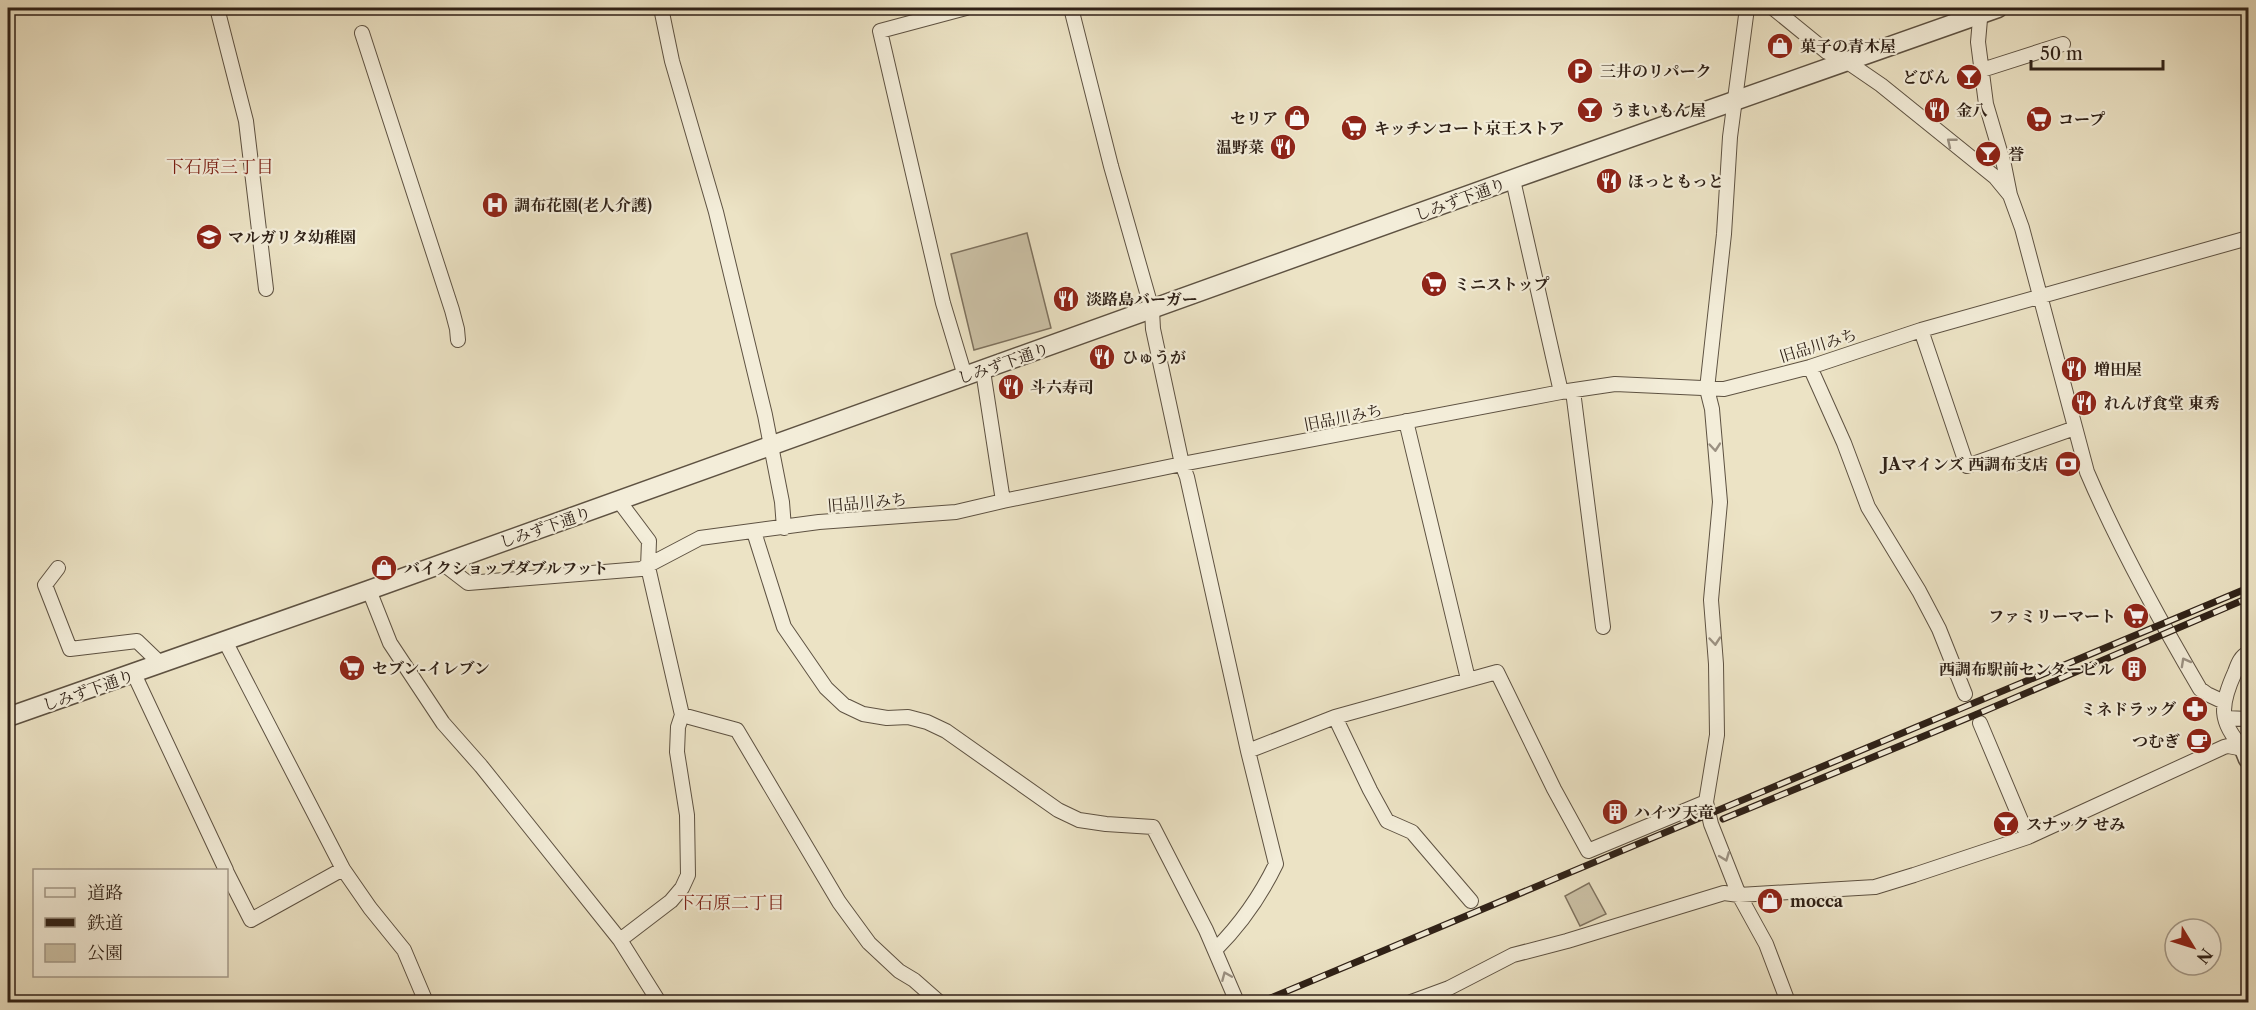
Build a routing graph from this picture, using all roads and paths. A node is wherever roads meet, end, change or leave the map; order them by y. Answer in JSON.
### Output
{"nodes":[{"id":1,"x":217,"y":8,"type":"edge"},
{"id":2,"x":661,"y":8,"type":"edge"},
{"id":3,"x":966,"y":8,"type":"edge"},
{"id":4,"x":1071,"y":8,"type":"edge"},
{"id":5,"x":1747,"y":8,"type":"edge"},
{"id":6,"x":1773,"y":8,"type":"edge"},
{"id":7,"x":1998,"y":8,"type":"edge"},
{"id":8,"x":1981,"y":10,"type":"edge"},
{"id":9,"x":362,"y":33,"type":"dead end"},
{"id":10,"x":2064,"y":44,"type":"dead end"},
{"id":11,"x":1846,"y":61,"type":"junction"},
{"id":12,"x":1982,"y":70,"type":"junction"},
{"id":13,"x":1734,"y":101,"type":"junction"},
{"id":14,"x":1513,"y":180,"type":"junction"},
{"id":15,"x":2010,"y":195,"type":"junction"},
{"id":16,"x":2248,"y":238,"type":"edge"},
{"id":17,"x":266,"y":289,"type":"dead end"},
{"id":18,"x":2041,"y":296,"type":"junction"},
{"id":19,"x":1152,"y":310,"type":"junction"},
{"id":20,"x":1921,"y":330,"type":"junction"},
{"id":21,"x":458,"y":340,"type":"dead end"},
{"id":22,"x":1810,"y":367,"type":"junction"},
{"id":23,"x":983,"y":370,"type":"junction"},
{"id":24,"x":965,"y":376,"type":"junction"},
{"id":25,"x":1707,"y":389,"type":"junction"},
{"id":26,"x":1567,"y":391,"type":"junction"},
{"id":27,"x":1406,"y":421,"type":"junction"},
{"id":28,"x":2074,"y":428,"type":"junction"},
{"id":29,"x":771,"y":445,"type":"junction"},
{"id":30,"x":1182,"y":464,"type":"junction"},
{"id":31,"x":618,"y":501,"type":"junction"},
{"id":32,"x":1003,"y":501,"type":"junction"},
{"id":33,"x":784,"y":528,"type":"junction"},
{"id":34,"x":754,"y":532,"type":"junction"},
{"id":35,"x":442,"y":563,"type":"junction"},
{"id":36,"x":648,"y":567,"type":"junction"},
{"id":37,"x":58,"y":568,"type":"dead end"},
{"id":38,"x":369,"y":590,"type":"junction"},
{"id":39,"x":1603,"y":627,"type":"dead end"},
{"id":40,"x":225,"y":641,"type":"junction"},
{"id":41,"x":2248,"y":653,"type":"edge"},
{"id":42,"x":161,"y":664,"type":"junction"},
{"id":43,"x":134,"y":674,"type":"junction"},
{"id":44,"x":1468,"y":679,"type":"junction"},
{"id":45,"x":1965,"y":694,"type":"dead end"},
{"id":46,"x":2224,"y":702,"type":"junction"},
{"id":47,"x":682,"y":715,"type":"junction"},
{"id":48,"x":8,"y":717,"type":"edge"},
{"id":49,"x":1335,"y":717,"type":"junction"},
{"id":50,"x":2225,"y":718,"type":"junction"},
{"id":51,"x":2248,"y":719,"type":"edge"},
{"id":52,"x":1980,"y":723,"type":"dead end"},
{"id":53,"x":2247,"y":750,"type":"edge"},
{"id":54,"x":1248,"y":751,"type":"junction"},
{"id":55,"x":1706,"y":802,"type":"junction"},
{"id":56,"x":2028,"y":837,"type":"junction"},
{"id":57,"x":225,"y":869,"type":"edge"},
{"id":58,"x":343,"y":869,"type":"junction"},
{"id":59,"x":228,"y":875,"type":"edge"},
{"id":60,"x":1739,"y":895,"type":"junction"},
{"id":61,"x":1471,"y":901,"type":"dead end"},
{"id":62,"x":620,"y":940,"type":"junction"},
{"id":63,"x":1215,"y":950,"type":"junction"},
{"id":64,"x":426,"y":1002,"type":"edge"},
{"id":65,"x":660,"y":1002,"type":"edge"},
{"id":66,"x":939,"y":1002,"type":"edge"},
{"id":67,"x":1237,"y":1002,"type":"edge"},
{"id":68,"x":1411,"y":1002,"type":"edge"},
{"id":69,"x":1788,"y":1002,"type":"edge"}],
"edges":[{"from":1,"to":17,"type":"street"},
{"from":2,"to":29,"type":"street"},
{"from":3,"to":24,"type":"street"},
{"from":4,"to":19,"type":"street"},
{"from":5,"to":13,"type":"street"},
{"from":6,"to":11,"type":"street"},
{"from":7,"to":8,"type":"street","name":"しみず下通り"},
{"from":8,"to":11,"type":"street","name":"しみず下通り"},
{"from":8,"to":12,"type":"street"},
{"from":9,"to":21,"type":"street"},
{"from":10,"to":12,"type":"street"},
{"from":11,"to":13,"type":"street","name":"しみず下通り"},
{"from":15,"to":11,"type":"street","one_way":true},
{"from":12,"to":15,"type":"street"},
{"from":13,"to":14,"type":"street","name":"しみず下通り"},
{"from":13,"to":25,"type":"street"},
{"from":14,"to":19,"type":"street","name":"しみず下通り"},
{"from":14,"to":26,"type":"street"},
{"from":15,"to":18,"type":"street"},
{"from":16,"to":18,"type":"street","name":"旧品川みち"},
{"from":18,"to":20,"type":"street","name":"旧品川みち"},
{"from":18,"to":28,"type":"street"},
{"from":19,"to":23,"type":"street","name":"しみず下通り"},
{"from":19,"to":30,"type":"street"},
{"from":20,"to":22,"type":"street","name":"旧品川みち"},
{"from":20,"to":28,"type":"street"},
{"from":22,"to":25,"type":"street","name":"旧品川みち"},
{"from":22,"to":45,"type":"street"},
{"from":23,"to":24,"type":"street","name":"しみず下通り"},
{"from":23,"to":32,"type":"street"},
{"from":24,"to":29,"type":"street","name":"しみず下通り"},
{"from":25,"to":26,"type":"street","name":"旧品川みち"},
{"from":25,"to":55,"type":"street","one_way":true},
{"from":26,"to":27,"type":"street","name":"旧品川みち"},
{"from":26,"to":39,"type":"street"},
{"from":27,"to":30,"type":"street","name":"旧品川みち"},
{"from":27,"to":44,"type":"street"},
{"from":46,"to":28,"type":"street","one_way":true},
{"from":29,"to":31,"type":"street","name":"しみず下通り"},
{"from":29,"to":33,"type":"street"},
{"from":30,"to":32,"type":"street","name":"旧品川みち"},
{"from":30,"to":54,"type":"street"},
{"from":31,"to":35,"type":"street","name":"しみず下通り"},
{"from":31,"to":36,"type":"street"},
{"from":32,"to":33,"type":"street","name":"旧品川みち"},
{"from":33,"to":34,"type":"street","name":"旧品川みち"},
{"from":34,"to":36,"type":"street","name":"旧品川みち"},
{"from":34,"to":63,"type":"street"},
{"from":35,"to":36,"type":"street","name":"旧品川みち"},
{"from":35,"to":38,"type":"street","name":"しみず下通り"},
{"from":36,"to":47,"type":"street"},
{"from":37,"to":42,"type":"street"},
{"from":38,"to":40,"type":"street","name":"しみず下通り"},
{"from":38,"to":62,"type":"street"},
{"from":40,"to":42,"type":"street","name":"しみず下通り"},
{"from":40,"to":58,"type":"street"},
{"from":41,"to":46,"type":"street"},
{"from":42,"to":43,"type":"street","name":"しみず下通り"},
{"from":43,"to":48,"type":"street","name":"しみず下通り"},
{"from":43,"to":57,"type":"street"},
{"from":44,"to":49,"type":"street"},
{"from":44,"to":55,"type":"street"},
{"from":46,"to":50,"type":"street"},
{"from":47,"to":62,"type":"street"},
{"from":47,"to":66,"type":"street"},
{"from":49,"to":54,"type":"street"},
{"from":49,"to":61,"type":"street"},
{"from":50,"to":51,"type":"street"},
{"from":50,"to":53,"type":"street"},
{"from":52,"to":56,"type":"street"},
{"from":53,"to":56,"type":"street"},
{"from":54,"to":63,"type":"street"},
{"from":55,"to":60,"type":"street","one_way":true},
{"from":56,"to":60,"type":"street"},
{"from":58,"to":59,"type":"street"},
{"from":58,"to":64,"type":"street"},
{"from":60,"to":68,"type":"street"},
{"from":60,"to":69,"type":"street"},
{"from":62,"to":65,"type":"street"},
{"from":67,"to":63,"type":"street","one_way":true}]}
